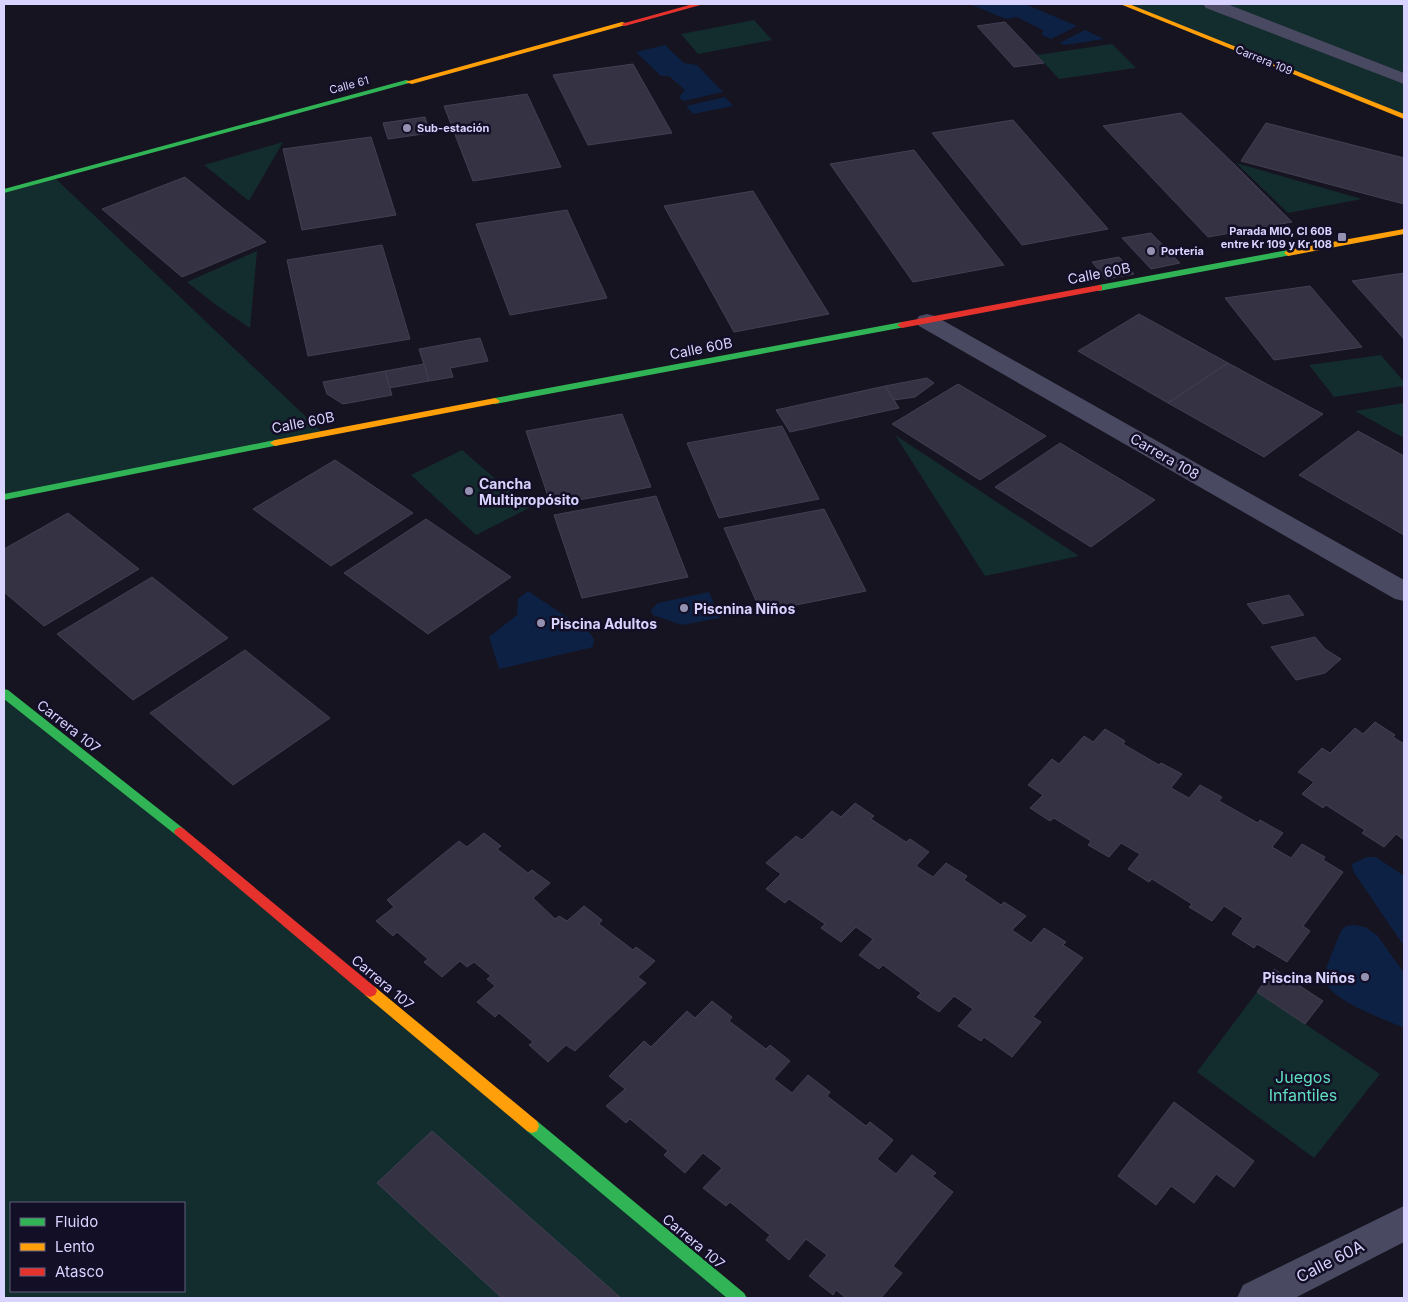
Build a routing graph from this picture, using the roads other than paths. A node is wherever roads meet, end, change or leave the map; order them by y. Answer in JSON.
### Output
{"nodes":[{"id":1,"x":700,"y":4,"type":"edge"},
{"id":2,"x":1123,"y":4,"type":"edge"},
{"id":3,"x":1212,"y":4,"type":"edge"},
{"id":4,"x":1404,"y":79,"type":"edge"},
{"id":5,"x":1404,"y":117,"type":"edge"},
{"id":6,"x":4,"y":191,"type":"edge"},
{"id":7,"x":1404,"y":231,"type":"edge"},
{"id":8,"x":927,"y":321,"type":"junction"},
{"id":9,"x":4,"y":497,"type":"edge"},
{"id":10,"x":1404,"y":592,"type":"edge"},
{"id":11,"x":4,"y":693,"type":"edge"},
{"id":12,"x":1404,"y":1223,"type":"edge"},
{"id":13,"x":740,"y":1298,"type":"edge"},
{"id":14,"x":1256,"y":1298,"type":"edge"}],
"edges":[{"from":1,"to":6,"type":"street","name":"Calle 61"},
{"from":2,"to":5,"type":"street","name":"Carrera 109"},
{"from":3,"to":4,"type":"street"},
{"from":7,"to":8,"type":"street","name":"Calle 60B"},
{"from":8,"to":9,"type":"street","name":"Calle 60B"},
{"from":8,"to":10,"type":"street","name":"Carrera 108"},
{"from":11,"to":13,"type":"street","name":"Carrera 107"},
{"from":12,"to":14,"type":"street","name":"Calle 60A"}]}
